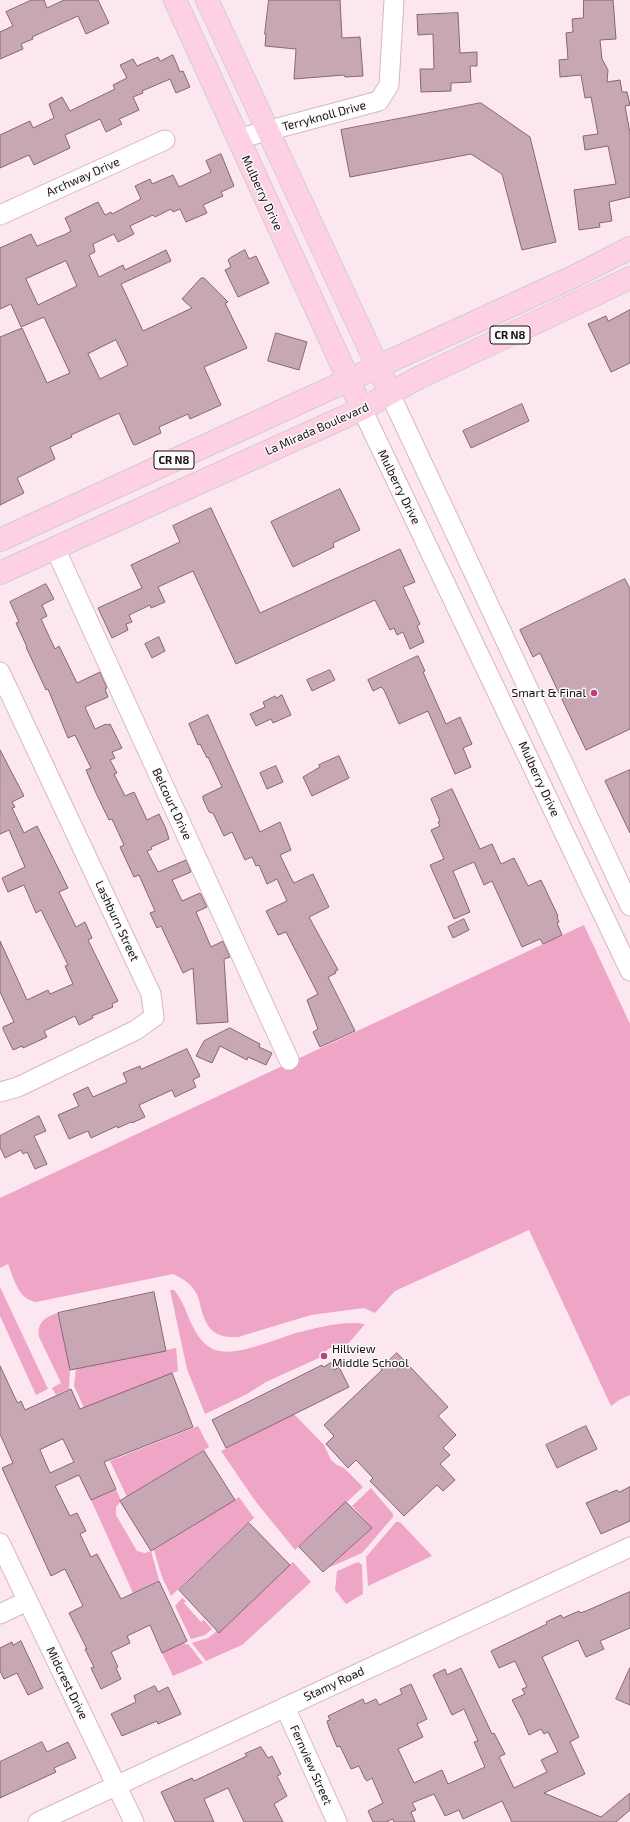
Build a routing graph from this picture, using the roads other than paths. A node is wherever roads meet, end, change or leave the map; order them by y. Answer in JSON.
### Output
{"nodes":[{"id":1,"x":174,"y":0,"type":"edge"},
{"id":2,"x":207,"y":0,"type":"edge"},
{"id":3,"x":394,"y":0,"type":"edge"},
{"id":4,"x":267,"y":131,"type":"junction"},
{"id":5,"x":237,"y":139,"type":"junction"},
{"id":6,"x":165,"y":140,"type":"dead end"},
{"id":7,"x":0,"y":215,"type":"edge"},
{"id":8,"x":630,"y":248,"type":"edge"},
{"id":9,"x":630,"y":278,"type":"edge"},
{"id":10,"x":378,"y":367,"type":"junction"},
{"id":11,"x":347,"y":380,"type":"junction"},
{"id":12,"x":390,"y":394,"type":"junction"},
{"id":13,"x":362,"y":409,"type":"junction"},
{"id":14,"x":0,"y":540,"type":"edge"},
{"id":15,"x":55,"y":548,"type":"junction"},
{"id":16,"x":0,"y":573,"type":"edge"},
{"id":17,"x":0,"y":672,"type":"edge"},
{"id":18,"x":630,"y":906,"type":"edge"},
{"id":19,"x":630,"y":971,"type":"edge"},
{"id":20,"x":289,"y":1060,"type":"dead end"},
{"id":21,"x":0,"y":1092,"type":"edge"},
{"id":22,"x":0,"y":1543,"type":"edge"},
{"id":23,"x":630,"y":1547,"type":"edge"},
{"id":24,"x":27,"y":1601,"type":"junction"},
{"id":25,"x":0,"y":1614,"type":"edge"},
{"id":26,"x":285,"y":1707,"type":"junction"},
{"id":27,"x":117,"y":1785,"type":"junction"},
{"id":28,"x":38,"y":1822,"type":"edge"},
{"id":29,"x":134,"y":1822,"type":"edge"},
{"id":30,"x":337,"y":1822,"type":"edge"}],
"edges":[{"from":1,"to":5,"type":"main road","name":"Mulberry Drive"},
{"from":2,"to":4,"type":"main road"},
{"from":3,"to":4,"type":"street","name":"Terryknoll Drive"},
{"from":4,"to":5,"type":"street","name":"Terryknoll Drive"},
{"from":4,"to":10,"type":"main road"},
{"from":5,"to":11,"type":"main road","name":"Mulberry Drive"},
{"from":6,"to":7,"type":"street","name":"Archway Drive"},
{"from":8,"to":10,"type":"main road","number":"CR N8"},
{"from":9,"to":12,"type":"main road","name":"La Mirada Boulevard","number":"CR N8"},
{"from":10,"to":11,"type":"main road","number":"CR N8"},
{"from":10,"to":12,"type":"main road"},
{"from":11,"to":13,"type":"main road","name":"Mulberry Drive"},
{"from":11,"to":14,"type":"main road","number":"CR N8"},
{"from":12,"to":13,"type":"main road","name":"La Mirada Boulevard","number":"CR N8"},
{"from":12,"to":18,"type":"street"},
{"from":13,"to":15,"type":"main road","name":"La Mirada Boulevard","number":"CR N8"},
{"from":13,"to":19,"type":"street","name":"Mulberry Drive"},
{"from":15,"to":16,"type":"main road","name":"La Mirada Boulevard","number":"CR N8"},
{"from":15,"to":20,"type":"street","name":"Belcourt Drive"},
{"from":17,"to":21,"type":"street","name":"Lashburn Street"},
{"from":22,"to":24,"type":"street","name":"Midcrest Drive"},
{"from":23,"to":26,"type":"street","name":"Stamy Road"},
{"from":24,"to":25,"type":"street"},
{"from":24,"to":27,"type":"street","name":"Midcrest Drive"},
{"from":26,"to":27,"type":"street","name":"Stamy Road"},
{"from":26,"to":30,"type":"street","name":"Fernview Street"},
{"from":27,"to":28,"type":"street","name":"Stamy Road"},
{"from":27,"to":29,"type":"street","name":"Midcrest Drive"}]}
